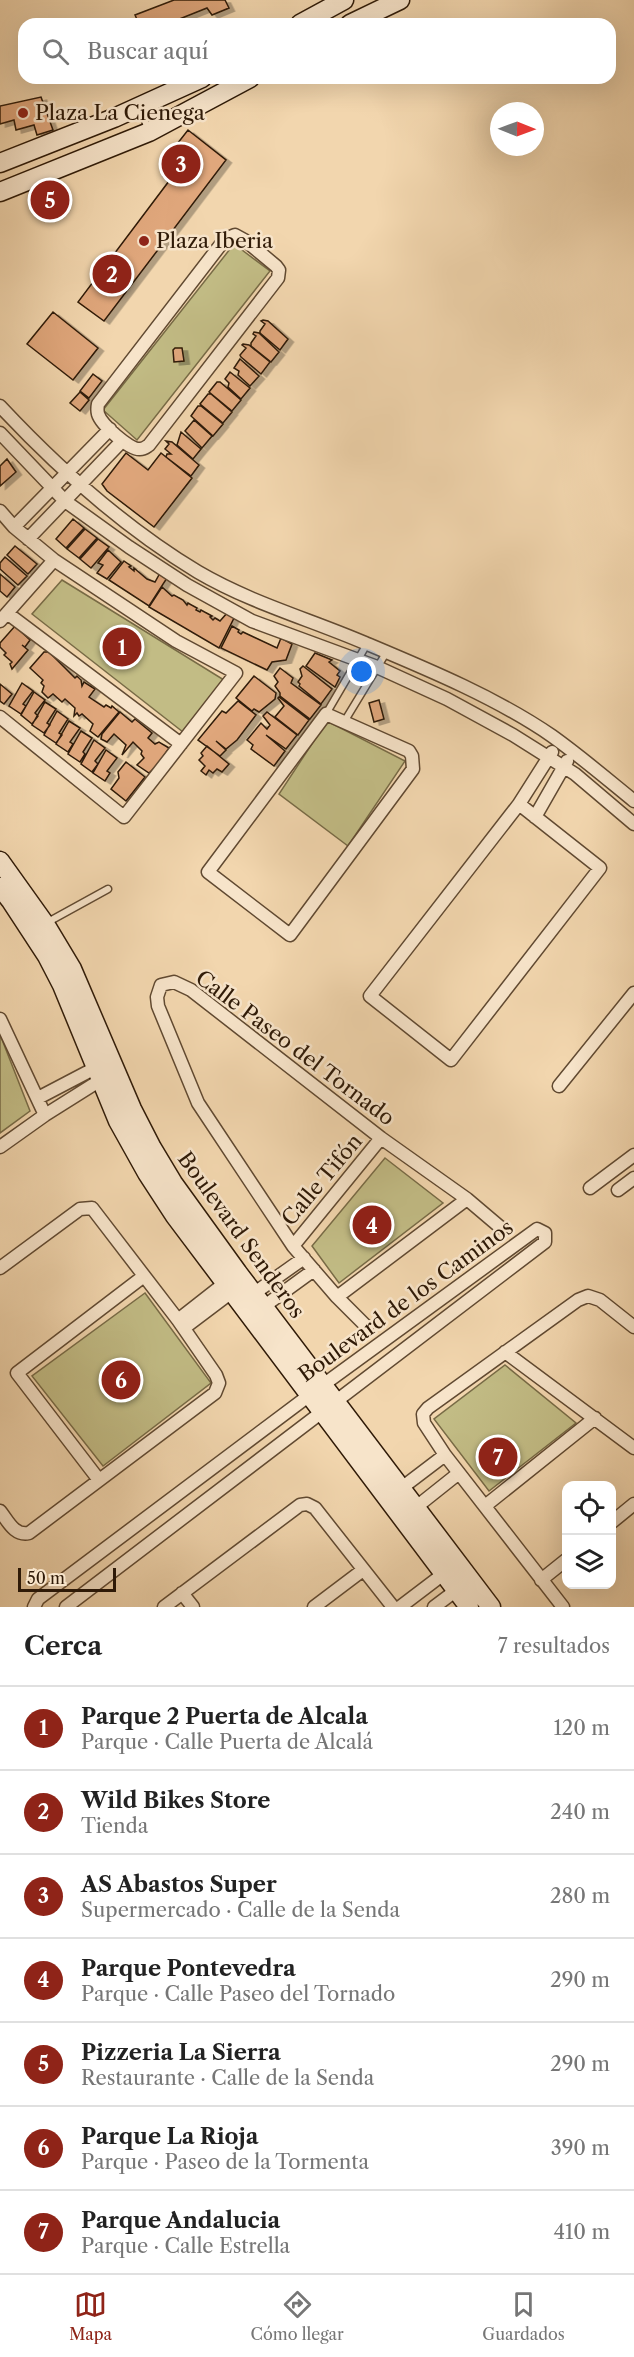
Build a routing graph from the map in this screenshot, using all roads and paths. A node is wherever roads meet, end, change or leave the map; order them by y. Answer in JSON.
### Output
{"nodes":[{"id":1,"x":344,"y":0,"type":"edge"},
{"id":2,"x":400,"y":0,"type":"edge"},
{"id":3,"x":311,"y":18,"type":"edge"},
{"id":4,"x":362,"y":18,"type":"edge"},
{"id":5,"x":189,"y":84,"type":"edge"},
{"id":6,"x":239,"y":84,"type":"edge"},
{"id":7,"x":140,"y":107,"type":"junction"},
{"id":8,"x":149,"y":132,"type":"junction"},
{"id":9,"x":0,"y":163,"type":"edge"},
{"id":10,"x":0,"y":192,"type":"edge"},
{"id":11,"x":0,"y":406,"type":"edge"},
{"id":12,"x":110,"y":429,"type":"junction"},
{"id":13,"x":0,"y":433,"type":"edge"},
{"id":14,"x":122,"y":441,"type":"junction"},
{"id":15,"x":67,"y":472,"type":"junction"},
{"id":16,"x":81,"y":484,"type":"junction"},
{"id":17,"x":52,"y":488,"type":"junction"},
{"id":18,"x":65,"y":501,"type":"junction"},
{"id":19,"x":0,"y":511,"type":"edge"},
{"id":20,"x":14,"y":527,"type":"junction"},
{"id":21,"x":28,"y":539,"type":"junction"},
{"id":22,"x":54,"y":560,"type":"junction"},
{"id":23,"x":4,"y":617,"type":"edge"},
{"id":24,"x":367,"y":644,"type":"junction"},
{"id":25,"x":386,"y":652,"type":"junction"},
{"id":26,"x":358,"y":661,"type":"junction"},
{"id":27,"x":377,"y":667,"type":"junction"},
{"id":28,"x":326,"y":714,"type":"junction"},
{"id":29,"x":0,"y":717,"type":"edge"},
{"id":30,"x":344,"y":722,"type":"junction"},
{"id":31,"x":558,"y":741,"type":"junction"},
{"id":32,"x":181,"y":744,"type":"junction"},
{"id":33,"x":572,"y":752,"type":"junction"},
{"id":34,"x":549,"y":757,"type":"junction"},
{"id":35,"x":564,"y":767,"type":"junction"},
{"id":36,"x":634,"y":801,"type":"edge"},
{"id":37,"x":519,"y":804,"type":"junction"},
{"id":38,"x":535,"y":817,"type":"junction"},
{"id":39,"x":634,"y":824,"type":"edge"},
{"id":40,"x":0,"y":861,"type":"edge"},
{"id":41,"x":0,"y":887,"type":"edge"},
{"id":42,"x":108,"y":889,"type":"dead end"},
{"id":43,"x":39,"y":928,"type":"junction"},
{"id":44,"x":634,"y":993,"type":"edge"},
{"id":45,"x":0,"y":1019,"type":"edge"},
{"id":46,"x":106,"y":1070,"type":"junction"},
{"id":47,"x":559,"y":1086,"type":"dead end"},
{"id":48,"x":38,"y":1098,"type":"junction"},
{"id":49,"x":45,"y":1115,"type":"junction"},
{"id":50,"x":381,"y":1138,"type":"junction"},
{"id":51,"x":0,"y":1148,"type":"edge"},
{"id":52,"x":634,"y":1155,"type":"edge"},
{"id":53,"x":634,"y":1178,"type":"edge"},
{"id":54,"x":590,"y":1188,"type":"dead end"},
{"id":55,"x":618,"y":1190,"type":"dead end"},
{"id":56,"x":467,"y":1199,"type":"junction"},
{"id":57,"x":500,"y":1227,"type":"dead end"},
{"id":58,"x":293,"y":1246,"type":"junction"},
{"id":59,"x":304,"y":1258,"type":"junction"},
{"id":60,"x":0,"y":1268,"type":"edge"},
{"id":61,"x":314,"y":1270,"type":"junction"},
{"id":62,"x":144,"y":1276,"type":"junction"},
{"id":63,"x":244,"y":1293,"type":"junction"},
{"id":64,"x":338,"y":1297,"type":"junction"},
{"id":65,"x":181,"y":1324,"type":"junction"},
{"id":66,"x":367,"y":1327,"type":"dead end"},
{"id":67,"x":634,"y":1327,"type":"edge"},
{"id":68,"x":505,"y":1352,"type":"junction"},
{"id":69,"x":317,"y":1390,"type":"junction"},
{"id":70,"x":328,"y":1406,"type":"junction"},
{"id":71,"x":595,"y":1418,"type":"junction"},
{"id":72,"x":634,"y":1448,"type":"edge"},
{"id":73,"x":445,"y":1455,"type":"junction"},
{"id":74,"x":459,"y":1473,"type":"junction"},
{"id":75,"x":99,"y":1480,"type":"junction"},
{"id":76,"x":394,"y":1494,"type":"junction"},
{"id":77,"x":634,"y":1504,"type":"edge"},
{"id":78,"x":485,"y":1506,"type":"junction"},
{"id":79,"x":0,"y":1511,"type":"edge"},
{"id":80,"x":409,"y":1513,"type":"junction"},
{"id":81,"x":616,"y":1519,"type":"edge"},
{"id":82,"x":562,"y":1564,"type":"edge"},
{"id":83,"x":451,"y":1568,"type":"junction"},
{"id":84,"x":363,"y":1570,"type":"junction"},
{"id":85,"x":541,"y":1580,"type":"junction"},
{"id":86,"x":463,"y":1585,"type":"junction"},
{"id":87,"x":182,"y":1593,"type":"junction"},
{"id":88,"x":34,"y":1607,"type":"edge"},
{"id":89,"x":66,"y":1607,"type":"edge"},
{"id":90,"x":164,"y":1607,"type":"edge"},
{"id":91,"x":193,"y":1607,"type":"edge"},
{"id":92,"x":314,"y":1607,"type":"edge"},
{"id":93,"x":393,"y":1607,"type":"edge"},
{"id":94,"x":400,"y":1607,"type":"edge"},
{"id":95,"x":434,"y":1607,"type":"edge"},
{"id":96,"x":469,"y":1607,"type":"edge"},
{"id":97,"x":491,"y":1607,"type":"edge"},
{"id":98,"x":563,"y":1607,"type":"edge"}],
"edges":[{"from":1,"to":3,"type":"main road"},
{"from":2,"to":4,"type":"main road"},
{"from":5,"to":7,"type":"main road"},
{"from":6,"to":8,"type":"main road"},
{"from":7,"to":8,"type":"lane"},
{"from":7,"to":9,"type":"main road"},
{"from":8,"to":10,"type":"main road"},
{"from":11,"to":15,"type":"street"},
{"from":12,"to":14,"type":"street"},
{"from":12,"to":14,"type":"street"},
{"from":12,"to":15,"type":"street"},
{"from":13,"to":17,"type":"street"},
{"from":14,"to":16,"type":"street"},
{"from":15,"to":16,"type":"street"},
{"from":15,"to":17,"type":"street"},
{"from":16,"to":18,"type":"street"},
{"from":16,"to":24,"type":"street"},
{"from":17,"to":18,"type":"street"},
{"from":17,"to":20,"type":"street"},
{"from":18,"to":21,"type":"street"},
{"from":18,"to":26,"type":"street"},
{"from":19,"to":20,"type":"street"},
{"from":20,"to":21,"type":"street"},
{"from":21,"to":22,"type":"street"},
{"from":22,"to":23,"type":"street"},
{"from":22,"to":32,"type":"street"},
{"from":23,"to":32,"type":"street"},
{"from":24,"to":25,"type":"street"},
{"from":24,"to":26,"type":"lane"},
{"from":25,"to":27,"type":"lane"},
{"from":25,"to":31,"type":"street"},
{"from":26,"to":27,"type":"street"},
{"from":26,"to":28,"type":"lane"},
{"from":27,"to":30,"type":"lane"},
{"from":27,"to":34,"type":"street"},
{"from":28,"to":30,"type":"street"},
{"from":28,"to":30,"type":"street"},
{"from":29,"to":32,"type":"street"},
{"from":31,"to":33,"type":"street"},
{"from":31,"to":34,"type":"street"},
{"from":33,"to":35,"type":"street"},
{"from":33,"to":36,"type":"street"},
{"from":34,"to":35,"type":"street"},
{"from":34,"to":37,"type":"street"},
{"from":35,"to":38,"type":"street"},
{"from":35,"to":39,"type":"street"},
{"from":37,"to":38,"type":"street"},
{"from":37,"to":38,"type":"street"},
{"from":40,"to":43,"type":"main road","name":"Boulevard Senderos"},
{"from":41,"to":43,"type":"main road","name":"Boulevard Senderos"},
{"from":42,"to":43,"type":"lane"},
{"from":43,"to":46,"type":"main road","name":"Boulevard Senderos"},
{"from":44,"to":47,"type":"street"},
{"from":45,"to":48,"type":"street"},
{"from":46,"to":48,"type":"street"},
{"from":46,"to":49,"type":"street"},
{"from":46,"to":63,"type":"main road","name":"Boulevard Senderos"},
{"from":48,"to":49,"type":"street"},
{"from":49,"to":51,"type":"street"},
{"from":50,"to":56,"type":"street","name":"Calle Paseo del Tornado"},
{"from":50,"to":58,"type":"street","name":"Calle Tifón"},
{"from":50,"to":58,"type":"street","name":"Calle Paseo del Tornado"},
{"from":52,"to":54,"type":"street"},
{"from":53,"to":55,"type":"street"},
{"from":56,"to":57,"type":"street","name":"Calle Paseo del Tornado"},
{"from":56,"to":64,"type":"street"},
{"from":58,"to":59,"type":"street","name":"Calle Paseo del Tornado"},
{"from":59,"to":61,"type":"street","name":"Calle Paseo del Tornado"},
{"from":59,"to":63,"type":"street"},
{"from":60,"to":62,"type":"street"},
{"from":61,"to":63,"type":"street"},
{"from":61,"to":64,"type":"street","name":"Calle Paseo del Tornado"},
{"from":62,"to":65,"type":"street"},
{"from":62,"to":75,"type":"street"},
{"from":63,"to":65,"type":"street"},
{"from":63,"to":69,"type":"main road","name":"Boulevard Senderos"},
{"from":64,"to":66,"type":"street","name":"Calle Paseo del Tornado"},
{"from":65,"to":75,"type":"street"},
{"from":67,"to":68,"type":"street"},
{"from":68,"to":71,"type":"street"},
{"from":68,"to":73,"type":"street"},
{"from":69,"to":70,"type":"main road","name":"Boulevard Senderos"},
{"from":69,"to":70,"type":"street","name":"Boulevard de los Caminos"},
{"from":69,"to":88,"type":"street","name":"Boulevard de los Caminos"},
{"from":70,"to":76,"type":"main road","name":"Boulevard Senderos"},
{"from":70,"to":89,"type":"street","name":"Boulevard de los Caminos"},
{"from":71,"to":72,"type":"street"},
{"from":71,"to":78,"type":"street"},
{"from":73,"to":74,"type":"street"},
{"from":73,"to":76,"type":"street"},
{"from":74,"to":78,"type":"street"},
{"from":74,"to":80,"type":"street"},
{"from":75,"to":79,"type":"street"},
{"from":76,"to":80,"type":"main road","name":"Boulevard Senderos"},
{"from":77,"to":81,"type":"street"},
{"from":78,"to":85,"type":"street"},
{"from":80,"to":83,"type":"main road","name":"Boulevard Senderos"},
{"from":82,"to":85,"type":"street"},
{"from":83,"to":86,"type":"main road","name":"Boulevard Senderos"},
{"from":83,"to":94,"type":"street"},
{"from":84,"to":87,"type":"street"},
{"from":84,"to":92,"type":"street"},
{"from":84,"to":93,"type":"street"},
{"from":85,"to":98,"type":"street"},
{"from":86,"to":95,"type":"street"},
{"from":86,"to":96,"type":"main road","name":"Boulevard Senderos"},
{"from":86,"to":97,"type":"main road","name":"Boulevard Senderos"},
{"from":87,"to":90,"type":"street"},
{"from":87,"to":91,"type":"street"}]}
